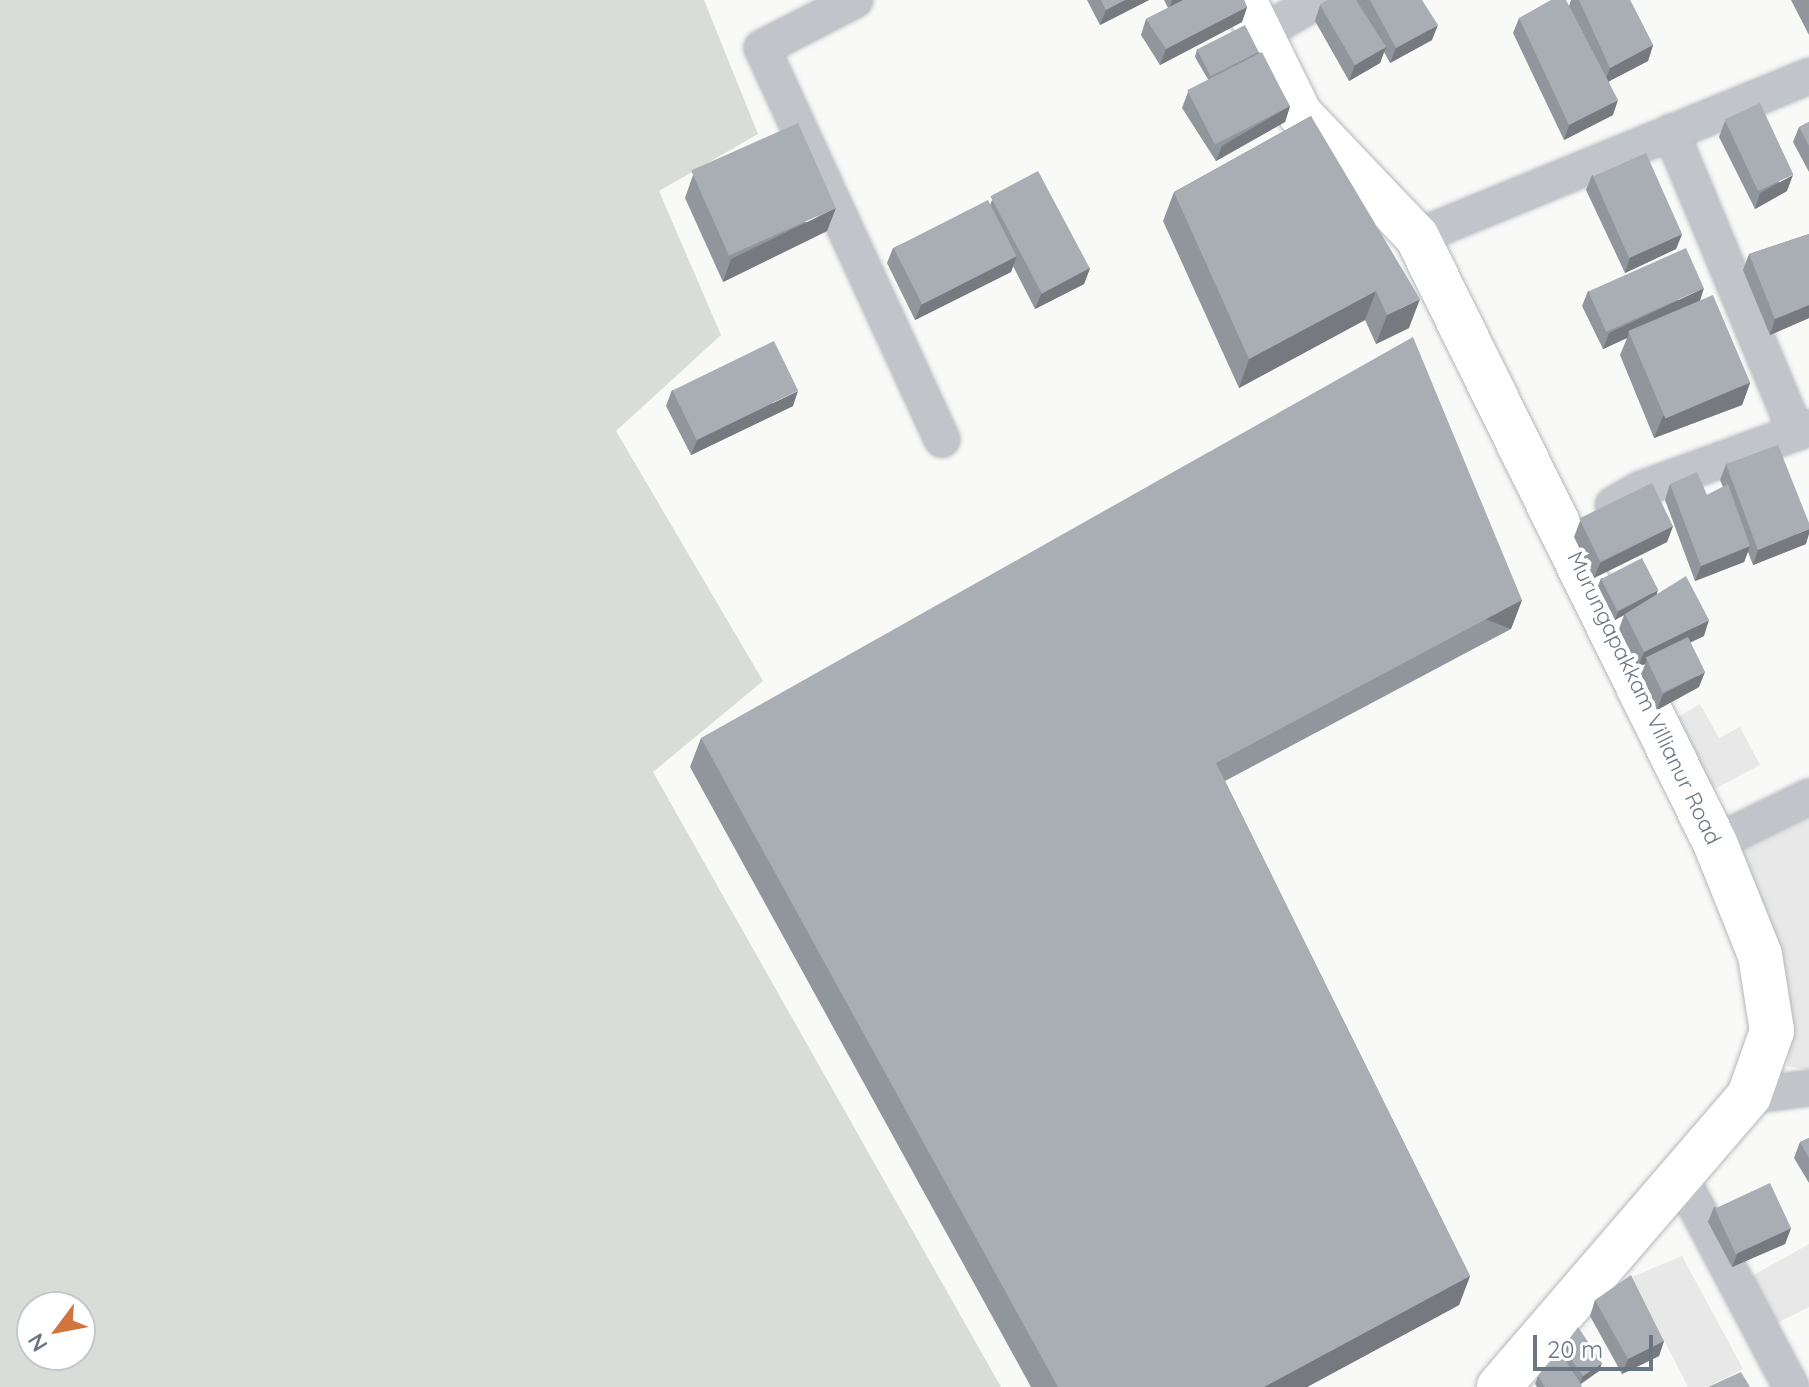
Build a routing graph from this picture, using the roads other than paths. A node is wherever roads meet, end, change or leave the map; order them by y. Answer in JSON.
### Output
{"nodes":[{"id":1,"x":855,"y":0,"type":"edge"},
{"id":2,"x":1319,"y":0,"type":"edge"},
{"id":3,"x":1253,"y":17,"type":"edge"},
{"id":4,"x":1809,"y":76,"type":"edge"},
{"id":5,"x":1671,"y":132,"type":"junction"},
{"id":6,"x":1417,"y":237,"type":"junction"},
{"id":7,"x":1802,"y":430,"type":"edge"},
{"id":8,"x":942,"y":440,"type":"dead end"},
{"id":9,"x":1564,"y":533,"type":"junction"},
{"id":10,"x":1809,"y":797,"type":"edge"},
{"id":11,"x":1715,"y":843,"type":"junction"},
{"id":12,"x":1809,"y":1088,"type":"edge"},
{"id":13,"x":1749,"y":1096,"type":"junction"},
{"id":14,"x":1682,"y":1180,"type":"junction"},
{"id":15,"x":1499,"y":1387,"type":"edge"},
{"id":16,"x":1791,"y":1387,"type":"edge"}],
"edges":[{"from":1,"to":8,"type":"street"},
{"from":2,"to":3,"type":"street"},
{"from":3,"to":6,"type":"main road","name":"Murungapakkam Villianur Road"},
{"from":4,"to":5,"type":"street"},
{"from":5,"to":6,"type":"street"},
{"from":5,"to":7,"type":"street"},
{"from":6,"to":9,"type":"main road","name":"Murungapakkam Villianur Road"},
{"from":7,"to":9,"type":"street"},
{"from":9,"to":11,"type":"main road","name":"Murungapakkam Villianur Road"},
{"from":10,"to":11,"type":"street"},
{"from":11,"to":13,"type":"main road","name":"Murungapakkam Villianur Road"},
{"from":12,"to":13,"type":"street"},
{"from":13,"to":14,"type":"main road","name":"Murungapakkam Villianur Road"},
{"from":14,"to":15,"type":"main road","name":"Murungapakkam Villianur Road"},
{"from":14,"to":16,"type":"street"}]}
